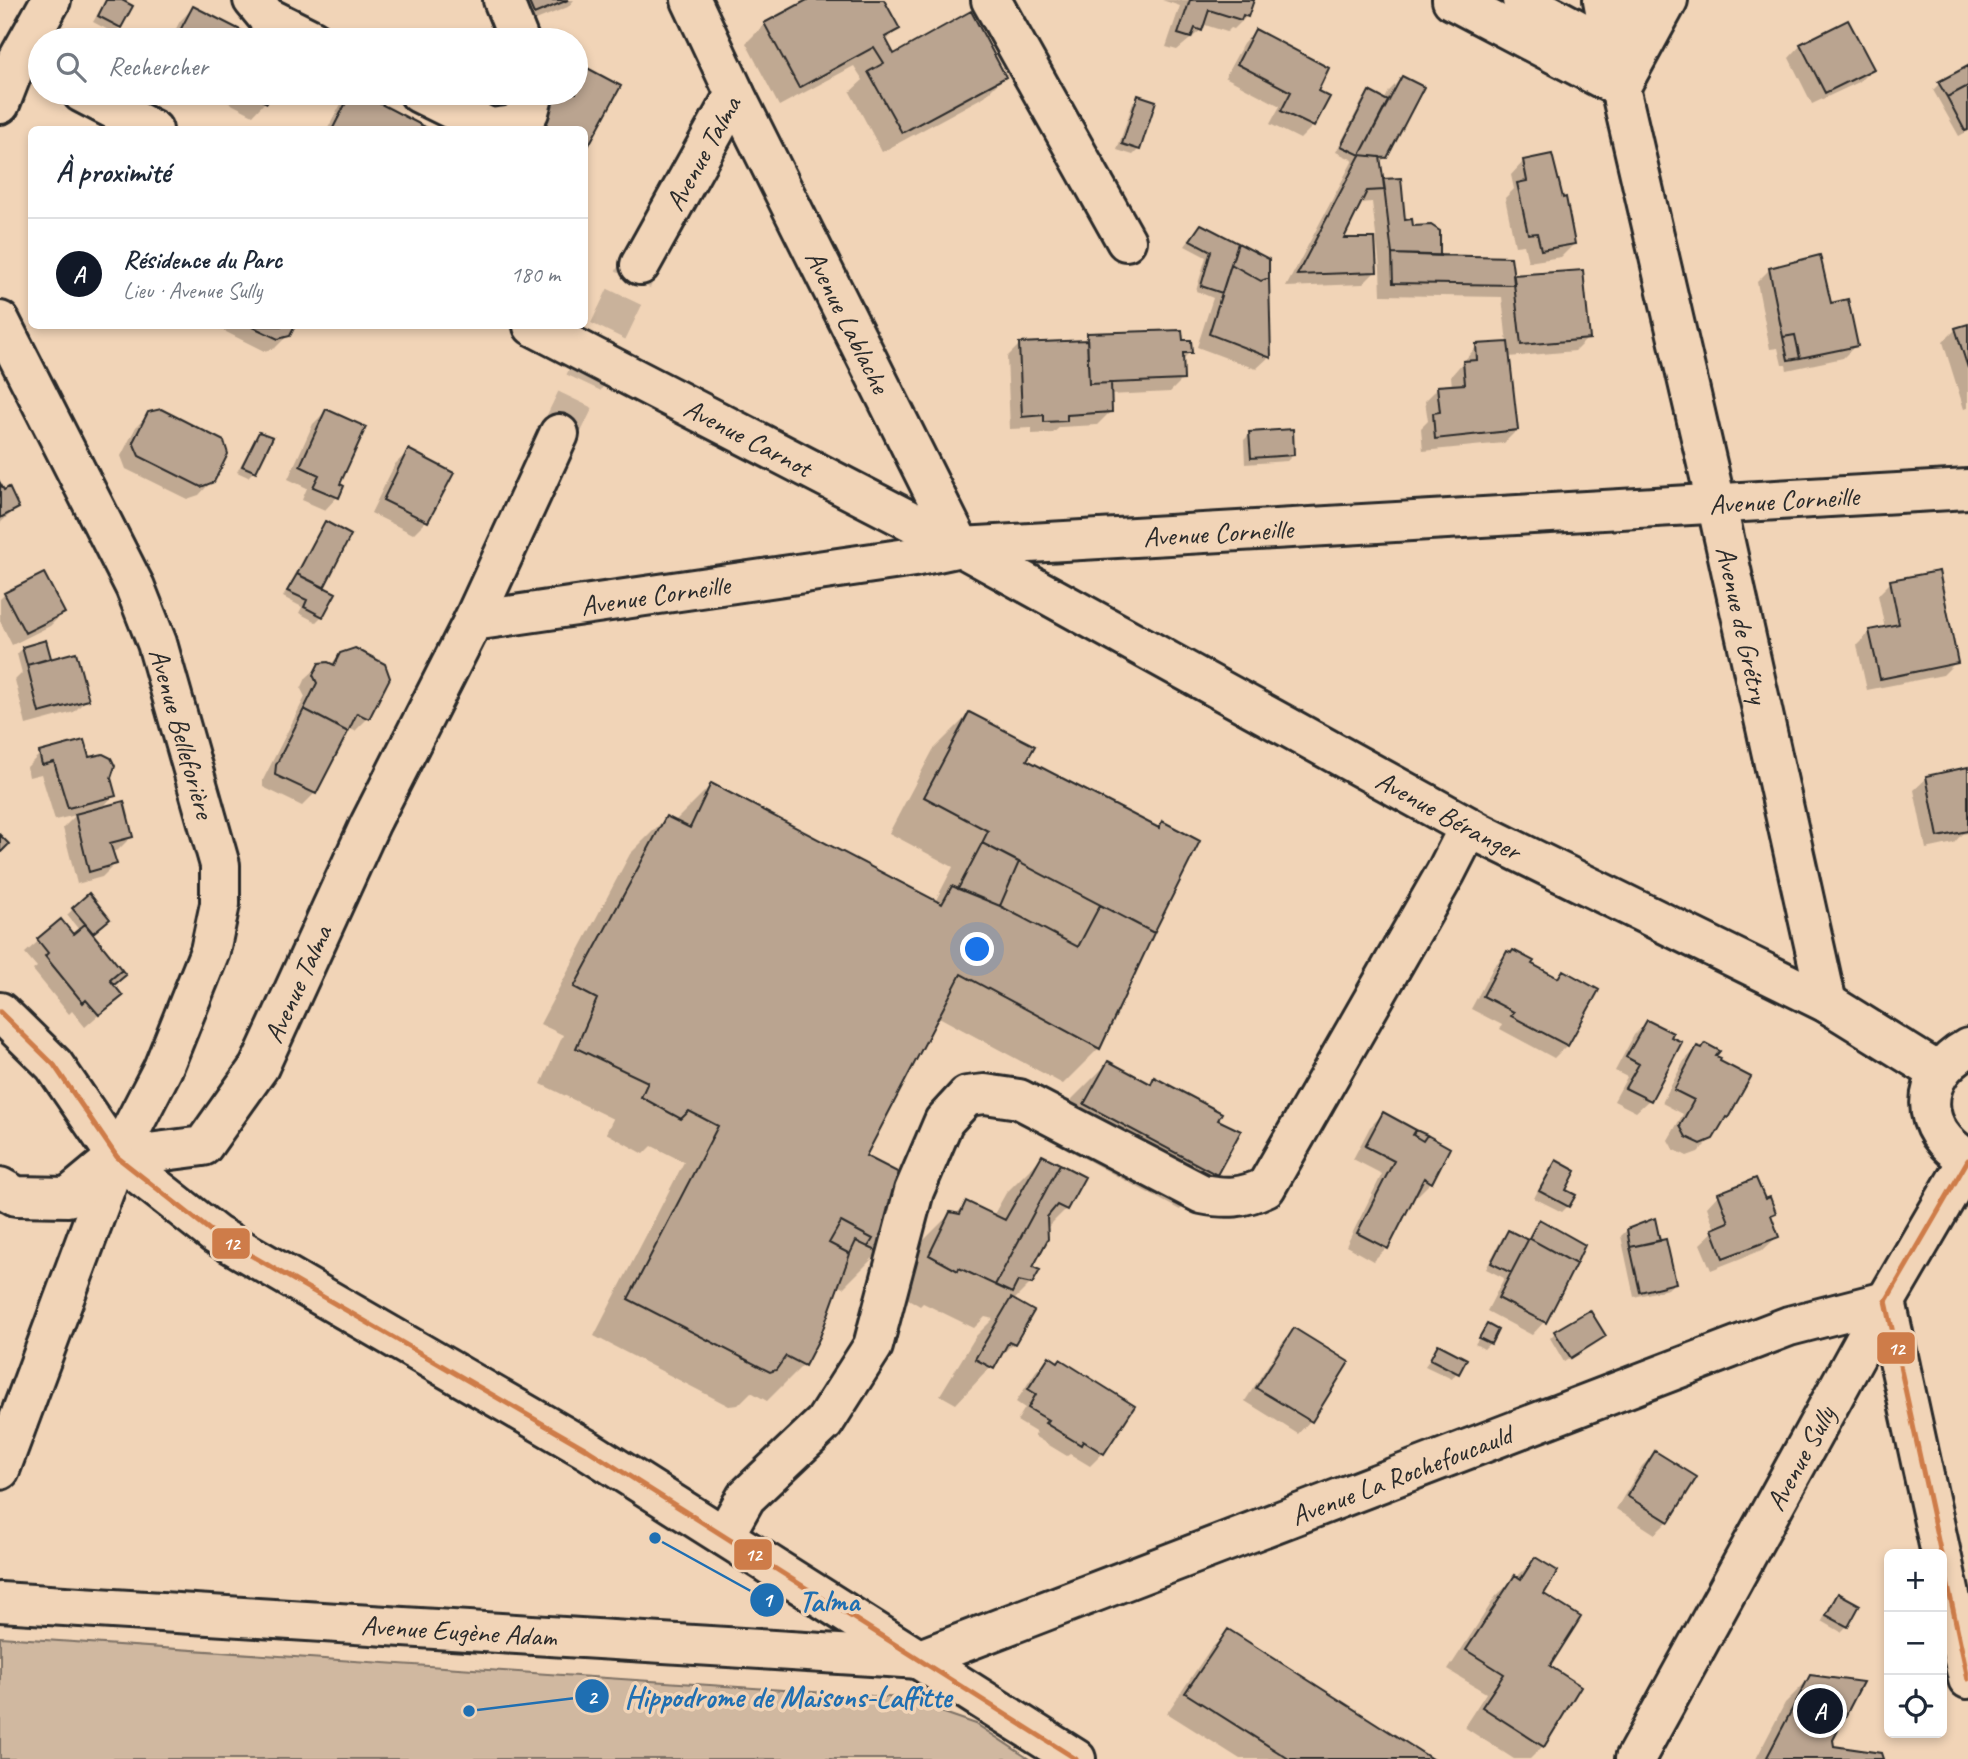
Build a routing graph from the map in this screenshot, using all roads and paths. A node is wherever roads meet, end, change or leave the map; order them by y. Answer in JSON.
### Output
{"nodes":[{"id":1,"x":51,"y":0,"type":"edge"},
{"id":2,"x":253,"y":0,"type":"edge"},
{"id":3,"x":503,"y":0,"type":"edge"},
{"id":4,"x":691,"y":0,"type":"edge"},
{"id":5,"x":990,"y":0,"type":"edge"},
{"id":6,"x":1452,"y":0,"type":"edge"},
{"id":7,"x":1522,"y":0,"type":"edge"},
{"id":8,"x":1603,"y":0,"type":"edge"},
{"id":9,"x":1638,"y":0,"type":"edge"},
{"id":10,"x":1668,"y":0,"type":"edge"},
{"id":11,"x":37,"y":28,"type":"edge"},
{"id":12,"x":288,"y":28,"type":"edge"},
{"id":13,"x":514,"y":28,"type":"edge"},
{"id":14,"x":28,"y":45,"type":"edge"},
{"id":15,"x":1612,"y":48,"type":"junction"},
{"id":16,"x":19,"y":63,"type":"edge"},
{"id":17,"x":1619,"y":88,"type":"junction"},
{"id":18,"x":735,"y":94,"type":"junction"},
{"id":19,"x":0,"y":104,"type":"edge"},
{"id":20,"x":105,"y":105,"type":"edge"},
{"id":21,"x":443,"y":105,"type":"edge"},
{"id":22,"x":531,"y":105,"type":"edge"},
{"id":23,"x":145,"y":126,"type":"edge"},
{"id":24,"x":486,"y":126,"type":"edge"},
{"id":25,"x":506,"y":126,"type":"edge"},
{"id":26,"x":1126,"y":241,"type":"dead end"},
{"id":27,"x":640,"y":265,"type":"tunnel mouth"},
{"id":28,"x":0,"y":321,"type":"edge"},
{"id":29,"x":539,"y":329,"type":"edge"},
{"id":30,"x":559,"y":434,"type":"tunnel mouth"},
{"id":31,"x":1968,"y":489,"type":"edge"},
{"id":32,"x":1716,"y":503,"type":"junction"},
{"id":33,"x":961,"y":547,"type":"junction"},
{"id":34,"x":473,"y":621,"type":"junction"},
{"id":35,"x":1469,"y":827,"type":"junction"},
{"id":36,"x":1827,"y":1003,"type":"junction"},
{"id":37,"x":0,"y":1012,"type":"edge"},
{"id":38,"x":1968,"y":1048,"type":"edge"},
{"id":39,"x":1938,"y":1072,"type":"junction"},
{"id":40,"x":117,"y":1157,"type":"junction"},
{"id":41,"x":1968,"y":1160,"type":"edge"},
{"id":42,"x":0,"y":1187,"type":"edge"},
{"id":43,"x":1886,"y":1301,"type":"junction"},
{"id":44,"x":0,"y":1470,"type":"edge"},
{"id":45,"x":724,"y":1536,"type":"junction"},
{"id":46,"x":1939,"y":1549,"type":"edge"},
{"id":47,"x":1947,"y":1583,"type":"edge"},
{"id":48,"x":0,"y":1602,"type":"edge"},
{"id":49,"x":920,"y":1659,"type":"junction"},
{"id":50,"x":1968,"y":1679,"type":"edge"},
{"id":51,"x":1076,"y":1759,"type":"edge"},
{"id":52,"x":1634,"y":1759,"type":"edge"}],
"edges":[{"from":1,"to":11,"type":"street"},
{"from":2,"to":12,"type":"street"},
{"from":3,"to":13,"type":"street"},
{"from":4,"to":18,"type":"street","name":"Avenue Talma"},
{"from":5,"to":26,"type":"street"},
{"from":6,"to":17,"type":"street"},
{"from":7,"to":15,"type":"street"},
{"from":8,"to":15,"type":"street","name":"Avenue de Grétry"},
{"from":9,"to":15,"type":"street"},
{"from":10,"to":17,"type":"street"},
{"from":14,"to":16,"type":"street"},
{"from":15,"to":17,"type":"street","name":"Avenue de Grétry"},
{"from":16,"to":19,"type":"street"},
{"from":17,"to":32,"type":"street","name":"Avenue de Grétry"},
{"from":18,"to":27,"type":"street","name":"Avenue Talma"},
{"from":18,"to":33,"type":"street","name":"Avenue Lablache"},
{"from":20,"to":23,"type":"street"},
{"from":21,"to":24,"type":"street"},
{"from":22,"to":25,"type":"street"},
{"from":28,"to":40,"type":"street","name":"Avenue Belleforière"},
{"from":29,"to":33,"type":"street","name":"Avenue Carnot"},
{"from":30,"to":34,"type":"street","name":"Avenue Talma"},
{"from":31,"to":32,"type":"street","name":"Avenue Corneille"},
{"from":32,"to":33,"type":"street","name":"Avenue Corneille"},
{"from":32,"to":36,"type":"street","name":"Avenue de Grétry"},
{"from":33,"to":34,"type":"street","name":"Avenue Corneille"},
{"from":33,"to":35,"type":"street","name":"Avenue Béranger"},
{"from":34,"to":40,"type":"street","name":"Avenue Talma"},
{"from":35,"to":36,"type":"street","name":"Avenue Béranger"},
{"from":35,"to":45,"type":"street"},
{"from":36,"to":39,"type":"street","name":"Avenue Béranger"},
{"from":37,"to":40,"type":"street"},
{"from":38,"to":39,"type":"street"},
{"from":39,"to":41,"type":"street"},
{"from":40,"to":42,"type":"street"},
{"from":40,"to":44,"type":"street"},
{"from":40,"to":45,"type":"street"},
{"from":41,"to":43,"type":"street","name":"Avenue Sully"},
{"from":43,"to":46,"type":"street"},
{"from":43,"to":49,"type":"street","name":"Avenue La Rochefoucauld"},
{"from":43,"to":52,"type":"street","name":"Avenue Sully"},
{"from":45,"to":49,"type":"street"},
{"from":47,"to":50,"type":"street"},
{"from":48,"to":49,"type":"street","name":"Avenue Eugène Adam"},
{"from":49,"to":51,"type":"street"}]}
